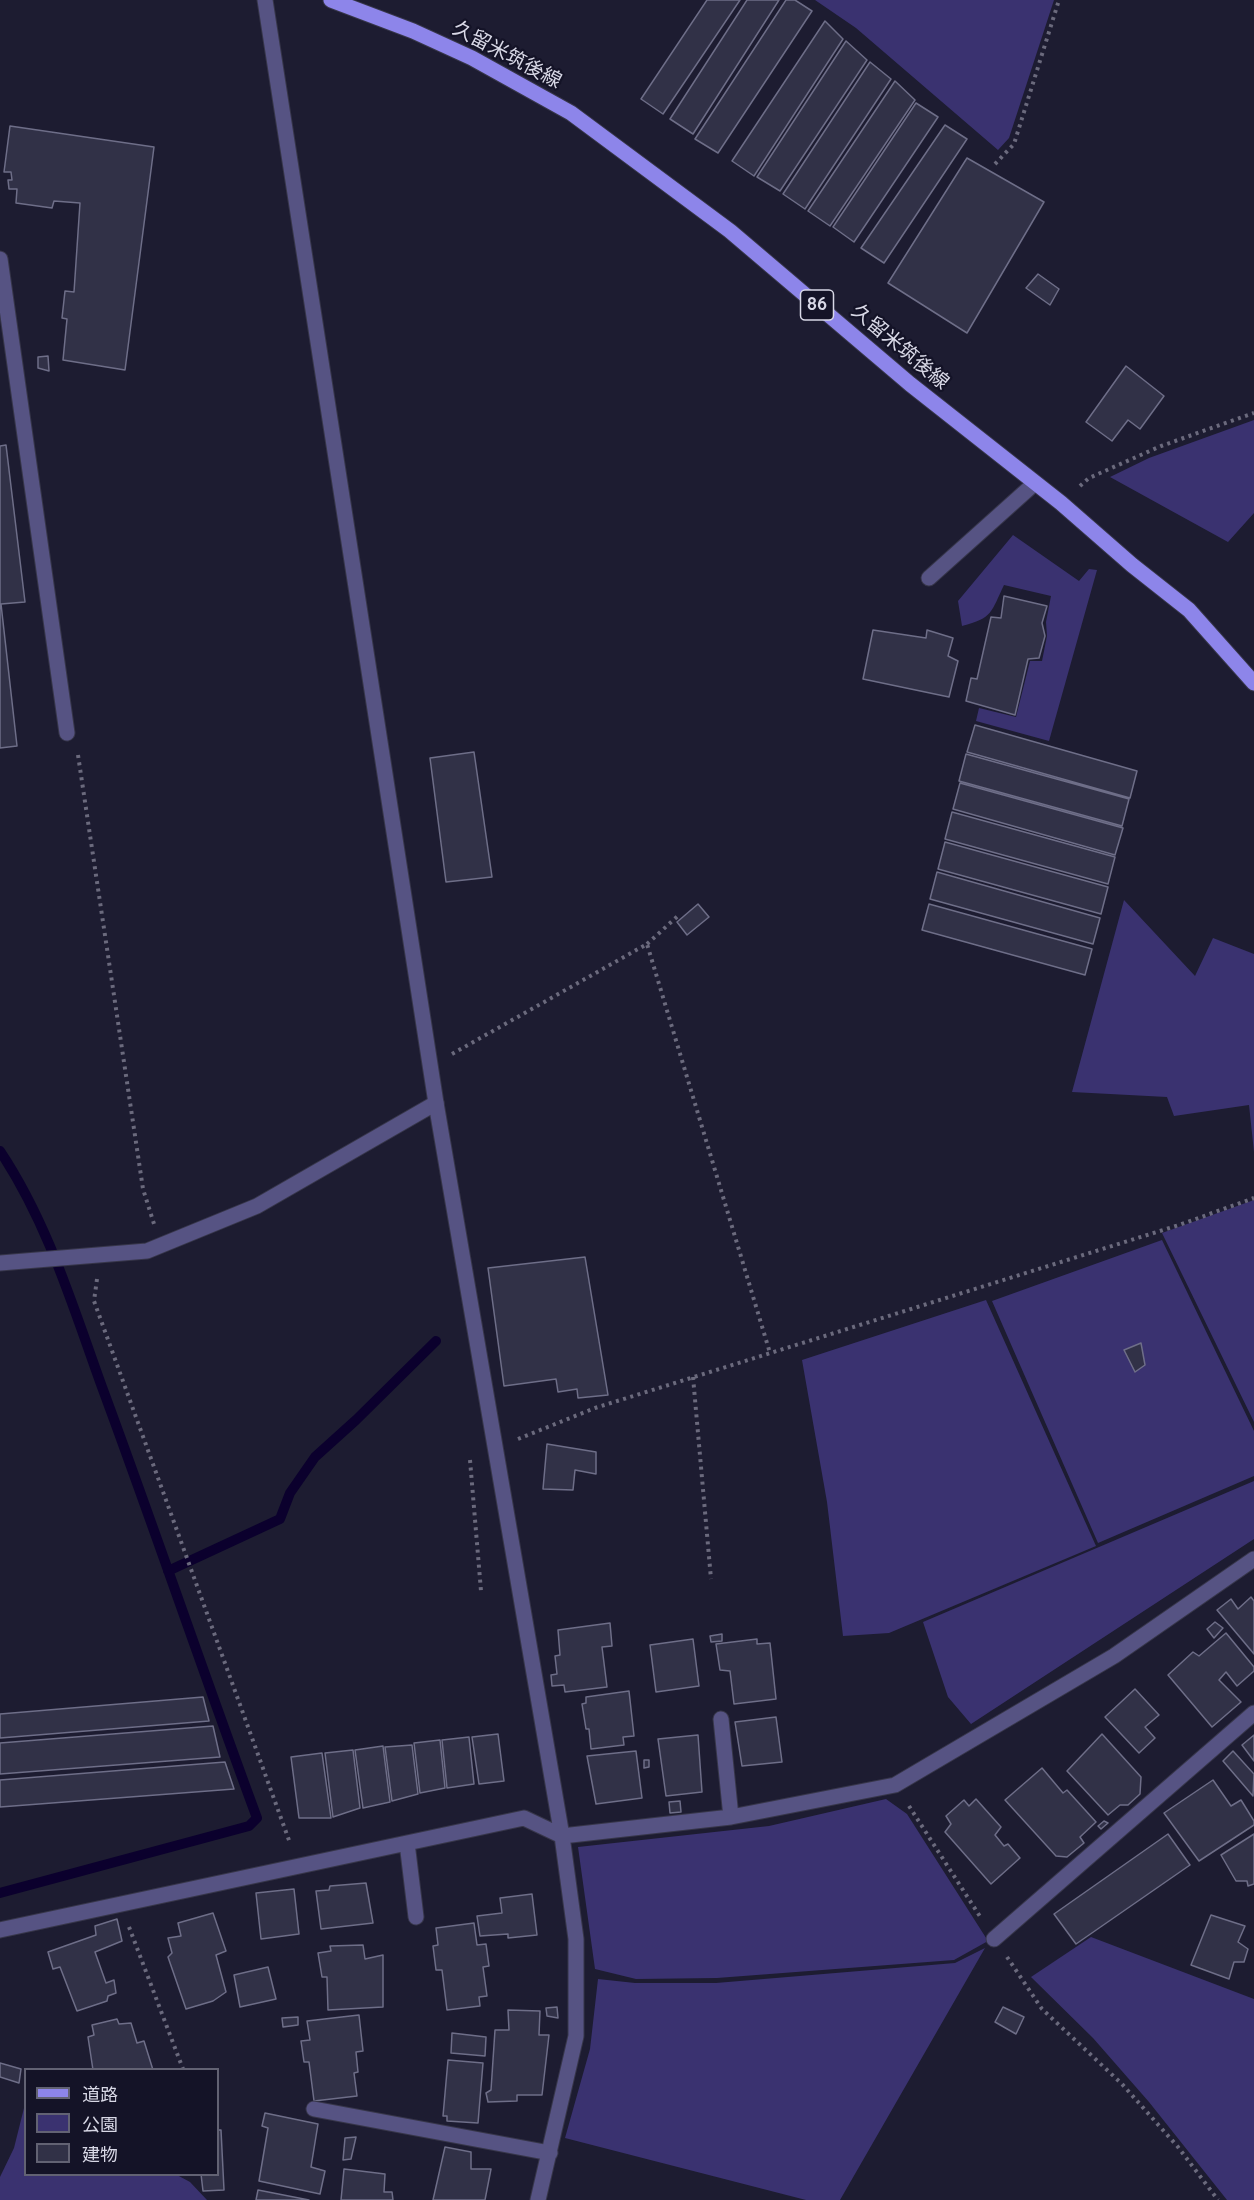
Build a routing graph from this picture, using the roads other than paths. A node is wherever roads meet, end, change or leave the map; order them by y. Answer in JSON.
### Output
{"nodes":[{"id":1,"x":265,"y":0,"type":"edge"},
{"id":2,"x":331,"y":0,"type":"edge"},
{"id":3,"x":0,"y":259,"type":"edge"},
{"id":4,"x":1035,"y":483,"type":"junction"},
{"id":5,"x":929,"y":578,"type":"dead end"},
{"id":6,"x":1254,"y":683,"type":"edge"},
{"id":7,"x":67,"y":733,"type":"road end"},
{"id":8,"x":436,"y":1103,"type":"junction"},
{"id":9,"x":0,"y":1263,"type":"edge"},
{"id":10,"x":1254,"y":1559,"type":"edge"},
{"id":11,"x":1254,"y":1713,"type":"edge"},
{"id":12,"x":721,"y":1719,"type":"dead end"},
{"id":13,"x":731,"y":1817,"type":"junction"},
{"id":14,"x":562,"y":1836,"type":"junction"},
{"id":15,"x":407,"y":1843,"type":"junction"},
{"id":16,"x":416,"y":1917,"type":"dead end"},
{"id":17,"x":0,"y":1930,"type":"edge"},
{"id":18,"x":994,"y":1939,"type":"road end"},
{"id":19,"x":314,"y":2109,"type":"dead end"},
{"id":20,"x":550,"y":2152,"type":"junction"},
{"id":21,"x":538,"y":2200,"type":"edge"}],
"edges":[{"from":1,"to":8,"type":"street"},
{"from":2,"to":4,"type":"main road","name":"久留米筑後線","number":"86"},
{"from":3,"to":7,"type":"street"},
{"from":4,"to":5,"type":"street"},
{"from":4,"to":6,"type":"main road","name":"久留米筑後線","number":"86"},
{"from":8,"to":9,"type":"street"},
{"from":8,"to":14,"type":"street"},
{"from":10,"to":13,"type":"street"},
{"from":11,"to":18,"type":"street"},
{"from":12,"to":13,"type":"street"},
{"from":13,"to":14,"type":"street"},
{"from":14,"to":15,"type":"street"},
{"from":14,"to":20,"type":"street"},
{"from":15,"to":16,"type":"street"},
{"from":15,"to":17,"type":"street"},
{"from":19,"to":20,"type":"street"},
{"from":20,"to":21,"type":"street"}]}
